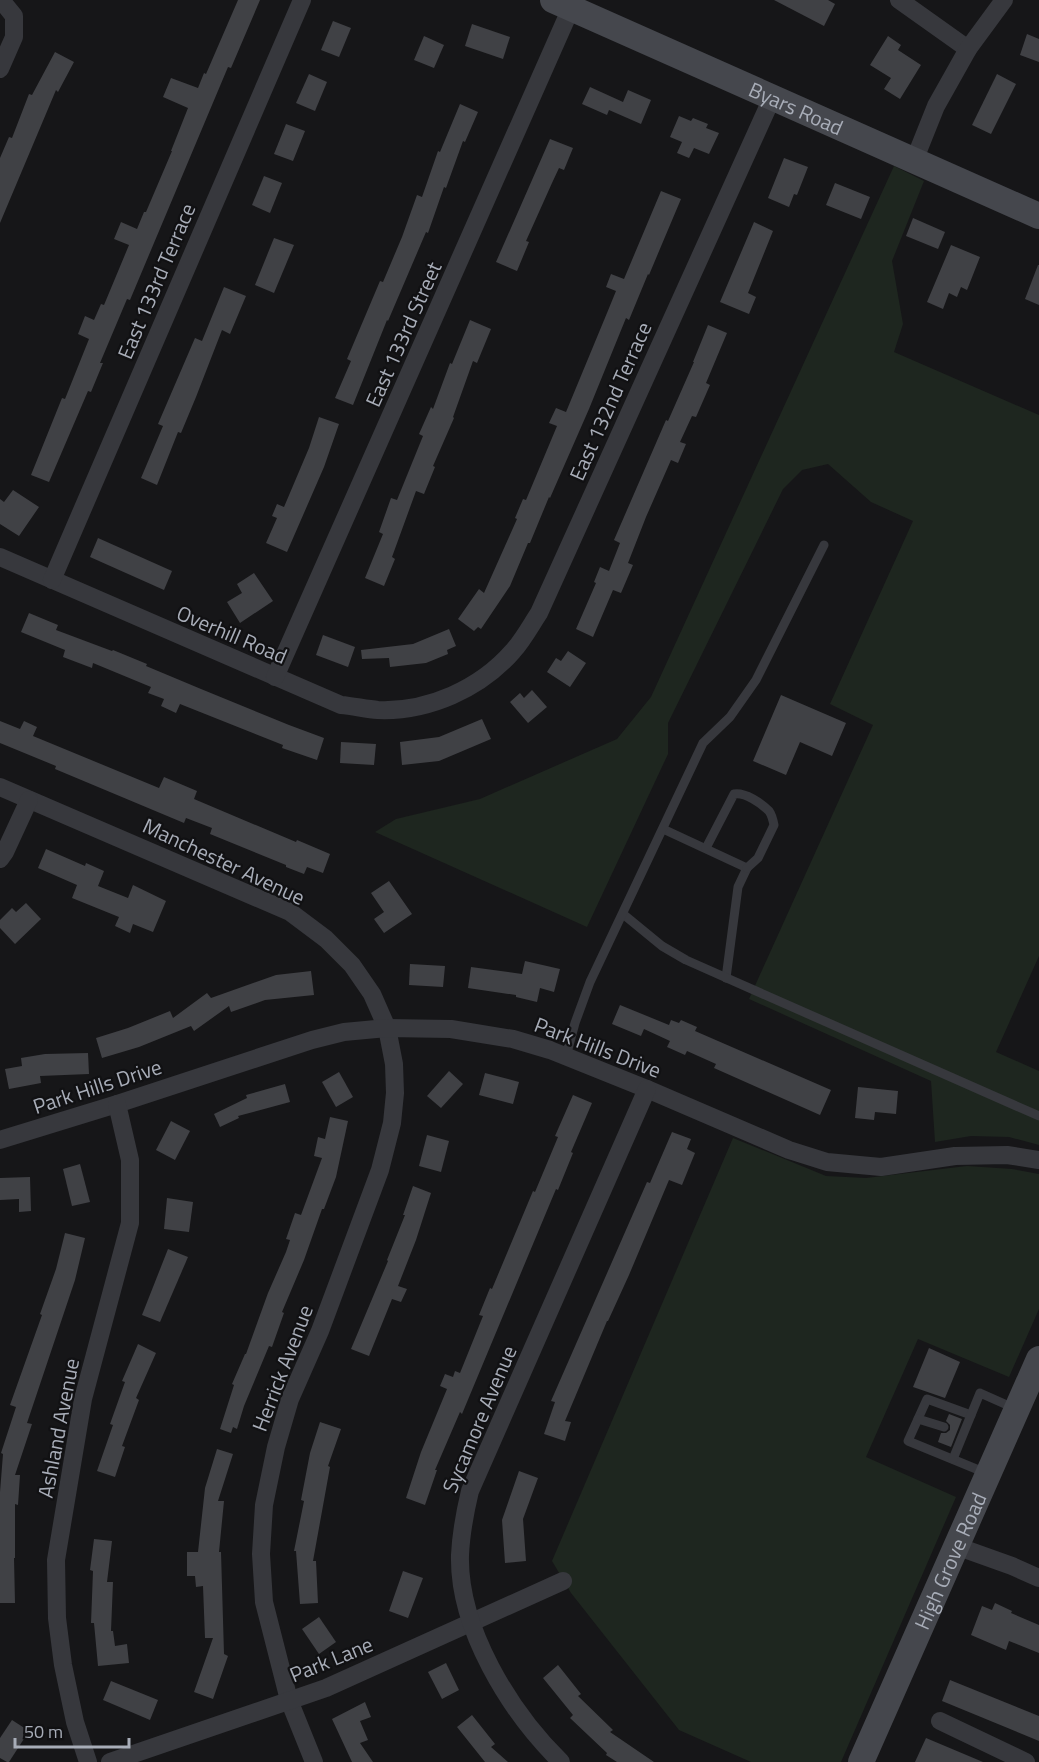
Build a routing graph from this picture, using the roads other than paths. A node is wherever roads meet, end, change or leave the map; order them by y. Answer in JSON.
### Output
{"nodes":[{"id":1,"x":1,"y":0,"type":"edge"},
{"id":2,"x":302,"y":0,"type":"edge"},
{"id":3,"x":899,"y":0,"type":"edge"},
{"id":4,"x":1004,"y":0,"type":"edge"},
{"id":5,"x":562,"y":4,"type":"edge"},
{"id":6,"x":968,"y":49,"type":"junction"},
{"id":7,"x":3,"y":61,"type":"edge"},
{"id":8,"x":772,"y":98,"type":"junction"},
{"id":9,"x":914,"y":161,"type":"junction"},
{"id":10,"x":1039,"y":216,"type":"edge"},
{"id":11,"x":824,"y":545,"type":"dead end"},
{"id":12,"x":0,"y":557,"type":"edge"},
{"id":13,"x":52,"y":580,"type":"junction"},
{"id":14,"x":275,"y":677,"type":"junction"},
{"id":15,"x":453,"y":694,"type":"joint"},
{"id":16,"x":0,"y":787,"type":"edge"},
{"id":17,"x":30,"y":800,"type":"junction"},
{"id":18,"x":663,"y":829,"type":"junction"},
{"id":19,"x":706,"y":848,"type":"junction"},
{"id":20,"x":0,"y":859,"type":"edge"},
{"id":21,"x":747,"y":868,"type":"junction"},
{"id":22,"x":623,"y":914,"type":"junction"},
{"id":23,"x":726,"y":978,"type":"junction"},
{"id":24,"x":387,"y":1028,"type":"junction"},
{"id":25,"x":566,"y":1056,"type":"junction"},
{"id":26,"x":647,"y":1089,"type":"junction"},
{"id":27,"x":117,"y":1104,"type":"junction"},
{"id":28,"x":1039,"y":1116,"type":"edge"},
{"id":29,"x":0,"y":1140,"type":"edge"},
{"id":30,"x":1039,"y":1160,"type":"edge"},
{"id":31,"x":1039,"y":1359,"type":"edge"},
{"id":32,"x":1017,"y":1409,"type":"junction"},
{"id":33,"x":971,"y":1415,"type":"junction"},
{"id":34,"x":918,"y":1419,"type":"junction"},
{"id":35,"x":944,"y":1427,"type":"dead end"},
{"id":36,"x":952,"y":1459,"type":"junction"},
{"id":37,"x":988,"y":1474,"type":"junction"},
{"id":38,"x":956,"y":1546,"type":"junction"},
{"id":39,"x":1039,"y":1578,"type":"edge"},
{"id":40,"x":563,"y":1581,"type":"dead end"},
{"id":41,"x":471,"y":1623,"type":"junction"},
{"id":42,"x":289,"y":1700,"type":"junction"},
{"id":43,"x":940,"y":1721,"type":"dead end"},
{"id":44,"x":88,"y":1762,"type":"edge"},
{"id":45,"x":110,"y":1762,"type":"edge"},
{"id":46,"x":314,"y":1762,"type":"edge"},
{"id":47,"x":561,"y":1762,"type":"edge"},
{"id":48,"x":861,"y":1762,"type":"edge"},
{"id":49,"x":1026,"y":1762,"type":"edge"}],
"edges":[{"from":1,"to":7,"type":"street"},
{"from":2,"to":13,"type":"street","name":"East 133rd Terrace"},
{"from":3,"to":6,"type":"street"},
{"from":4,"to":6,"type":"street"},
{"from":5,"to":8,"type":"street","name":"Byars Road"},
{"from":5,"to":14,"type":"street","name":"East 133rd Street"},
{"from":6,"to":9,"type":"street"},
{"from":8,"to":9,"type":"street","name":"Byars Road"},
{"from":8,"to":15,"type":"street","name":"East 132nd Terrace"},
{"from":9,"to":10,"type":"street","name":"Byars Road"},
{"from":11,"to":18,"type":"lane"},
{"from":12,"to":13,"type":"street","name":"Overhill Road"},
{"from":13,"to":14,"type":"street","name":"Overhill Road"},
{"from":14,"to":15,"type":"street","name":"Overhill Road"},
{"from":16,"to":17,"type":"street","name":"Manchester Avenue"},
{"from":17,"to":20,"type":"street"},
{"from":17,"to":24,"type":"street","name":"Manchester Avenue"},
{"from":18,"to":19,"type":"lane"},
{"from":18,"to":22,"type":"lane"},
{"from":19,"to":21,"type":"lane"},
{"from":19,"to":21,"type":"lane"},
{"from":21,"to":23,"type":"lane"},
{"from":22,"to":23,"type":"lane"},
{"from":22,"to":25,"type":"lane"},
{"from":23,"to":28,"type":"lane"},
{"from":24,"to":25,"type":"street","name":"Park Hills Drive"},
{"from":24,"to":27,"type":"street","name":"Park Hills Drive"},
{"from":24,"to":42,"type":"street","name":"Herrick Avenue"},
{"from":25,"to":26,"type":"street","name":"Park Hills Drive"},
{"from":26,"to":30,"type":"street","name":"Park Hills Drive"},
{"from":26,"to":41,"type":"street","name":"Sycamore Avenue"},
{"from":27,"to":29,"type":"street","name":"Park Hills Drive"},
{"from":27,"to":44,"type":"street","name":"Ashland Avenue"},
{"from":31,"to":32,"type":"street","name":"High Grove Road"},
{"from":32,"to":33,"type":"lane"},
{"from":32,"to":37,"type":"street","name":"High Grove Road"},
{"from":33,"to":34,"type":"lane"},
{"from":33,"to":36,"type":"lane"},
{"from":34,"to":35,"type":"lane"},
{"from":34,"to":36,"type":"lane"},
{"from":36,"to":37,"type":"lane"},
{"from":37,"to":38,"type":"street","name":"High Grove Road"},
{"from":38,"to":39,"type":"street"},
{"from":38,"to":48,"type":"street","name":"High Grove Road"},
{"from":40,"to":41,"type":"street","name":"Park Lane"},
{"from":41,"to":42,"type":"street","name":"Park Lane"},
{"from":41,"to":47,"type":"street","name":"Sycamore Avenue"},
{"from":42,"to":45,"type":"street","name":"Park Lane"},
{"from":42,"to":46,"type":"street","name":"Herrick Avenue"},
{"from":43,"to":49,"type":"street"}]}
